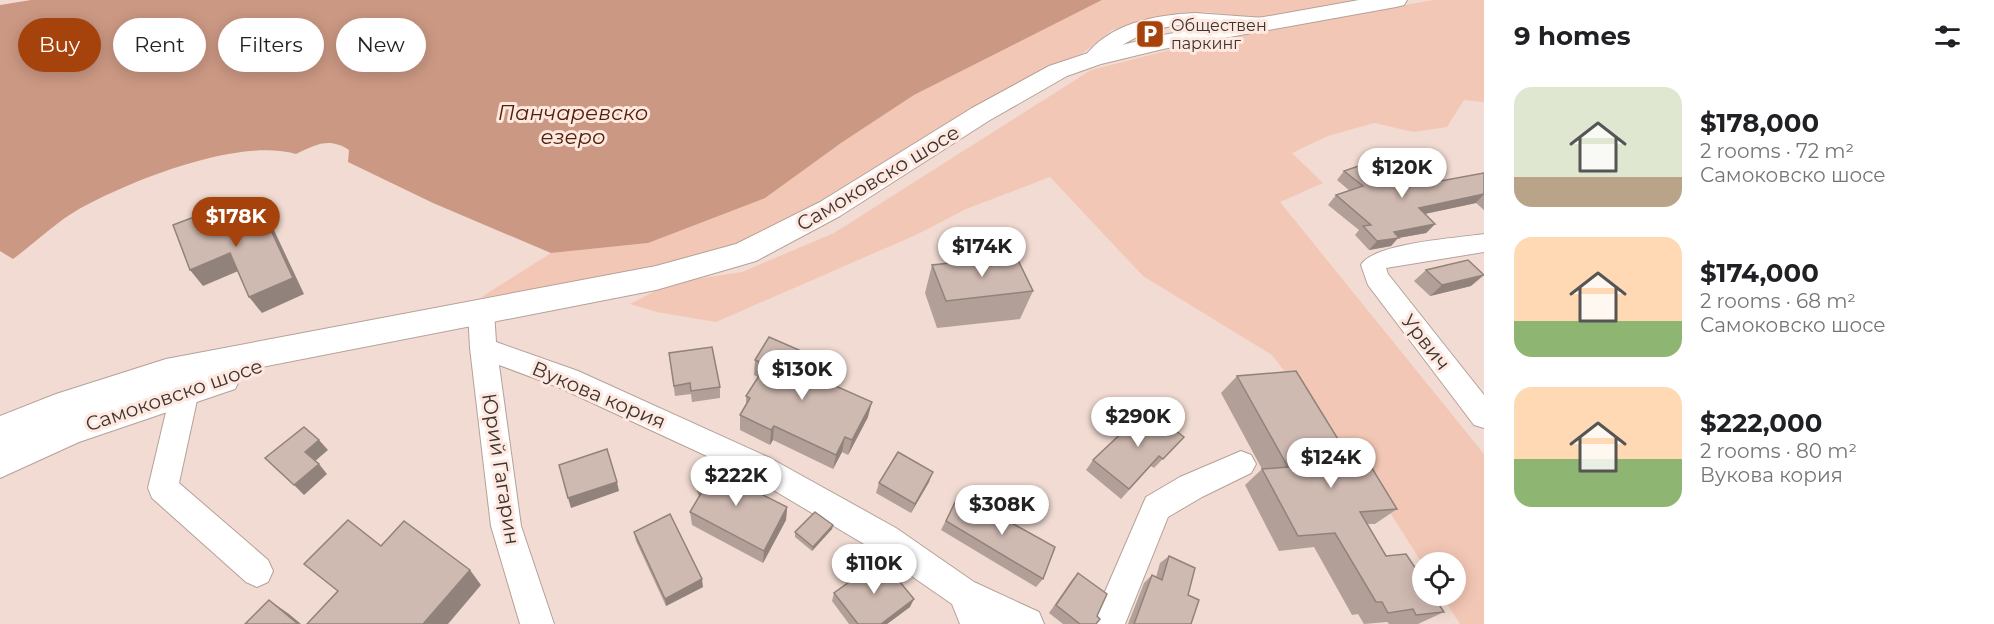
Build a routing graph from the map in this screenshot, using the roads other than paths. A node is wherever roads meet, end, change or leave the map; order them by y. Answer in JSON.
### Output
{"nodes":[{"id":1,"x":1396,"y":0,"type":"edge"},
{"id":2,"x":1484,"y":243,"type":"edge"},
{"id":3,"x":481,"y":311,"type":"junction"},
{"id":4,"x":351,"y":335,"type":"junction"},
{"id":5,"x":483,"y":348,"type":"junction"},
{"id":6,"x":185,"y":391,"type":"junction"},
{"id":7,"x":1484,"y":416,"type":"edge"},
{"id":8,"x":0,"y":432,"type":"edge"},
{"id":9,"x":0,"y":462,"type":"edge"},
{"id":10,"x":1240,"y":464,"type":"dead end"},
{"id":11,"x":257,"y":571,"type":"dead end"},
{"id":12,"x":963,"y":593,"type":"junction"},
{"id":13,"x":537,"y":624,"type":"edge"},
{"id":14,"x":977,"y":624,"type":"edge"},
{"id":15,"x":1027,"y":624,"type":"edge"},
{"id":16,"x":1108,"y":624,"type":"edge"}],
"edges":[{"from":1,"to":3,"type":"main road","name":"Самоковско шосе"},
{"from":2,"to":7,"type":"street","name":"Урвич"},
{"from":3,"to":4,"type":"main road","name":"Самоковско шосе"},
{"from":3,"to":5,"type":"street","name":"Юрий Гагарин"},
{"from":4,"to":6,"type":"main road","name":"Самоковско шосе"},
{"from":4,"to":8,"type":"main road","name":"Самоковско шосе"},
{"from":5,"to":12,"type":"street","name":"Вукова кория"},
{"from":5,"to":13,"type":"street","name":"Юрий Гагарин"},
{"from":6,"to":9,"type":"main road","name":"Самоковско шосе"},
{"from":6,"to":11,"type":"street"},
{"from":10,"to":16,"type":"street"},
{"from":12,"to":14,"type":"street"},
{"from":12,"to":15,"type":"street","name":"Вукова кория"}]}
